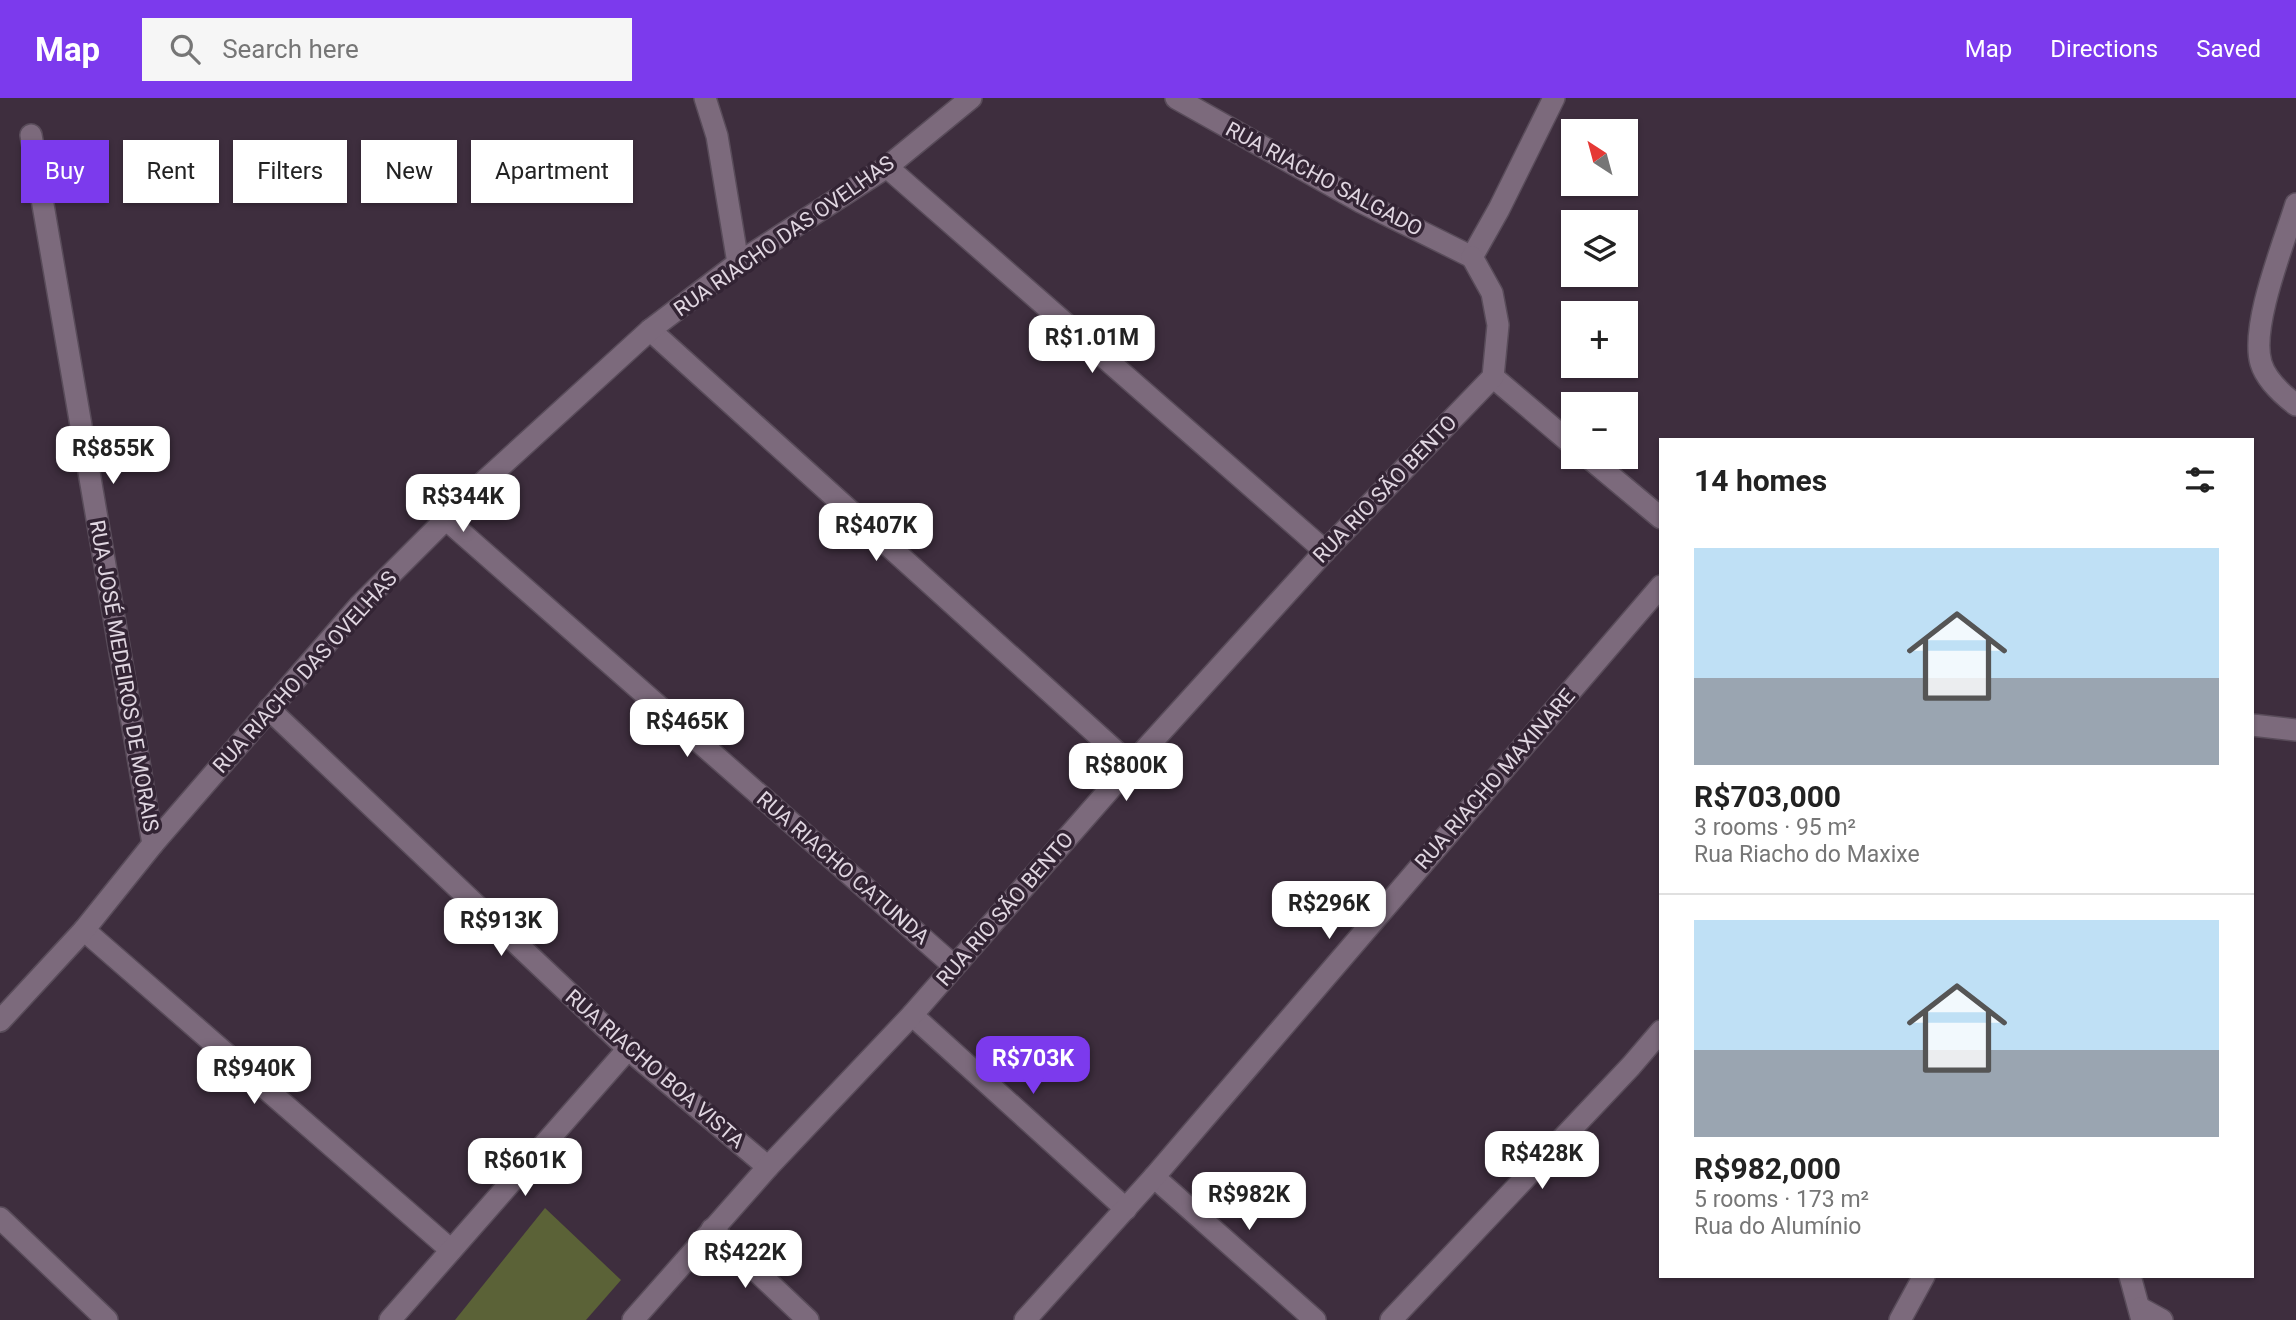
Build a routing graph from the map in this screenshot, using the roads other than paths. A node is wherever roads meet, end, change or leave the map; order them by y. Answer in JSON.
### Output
{"nodes":[{"id":1,"x":705,"y":98,"type":"edge"},
{"id":2,"x":971,"y":98,"type":"edge"},
{"id":3,"x":1176,"y":98,"type":"edge"},
{"id":4,"x":1554,"y":98,"type":"edge"},
{"id":5,"x":31,"y":135,"type":"dead end"},
{"id":6,"x":887,"y":167,"type":"junction"},
{"id":7,"x":2296,"y":204,"type":"edge"},
{"id":8,"x":1472,"y":257,"type":"junction"},
{"id":9,"x":738,"y":263,"type":"junction"},
{"id":10,"x":649,"y":330,"type":"junction"},
{"id":11,"x":1493,"y":377,"type":"junction"},
{"id":12,"x":2296,"y":405,"type":"edge"},
{"id":13,"x":1561,"y":435,"type":"edge"},
{"id":14,"x":1602,"y":469,"type":"edge"},
{"id":15,"x":1659,"y":516,"type":"edge"},
{"id":16,"x":447,"y":520,"type":"junction"},
{"id":17,"x":1325,"y":551,"type":"junction"},
{"id":18,"x":1659,"y":588,"type":"edge"},
{"id":19,"x":269,"y":709,"type":"junction"},
{"id":20,"x":2254,"y":725,"type":"edge"},
{"id":21,"x":2296,"y":730,"type":"edge"},
{"id":22,"x":1131,"y":765,"type":"junction"},
{"id":23,"x":153,"y":844,"type":"junction"},
{"id":24,"x":84,"y":930,"type":"junction"},
{"id":25,"x":954,"y":966,"type":"junction"},
{"id":26,"x":912,"y":1015,"type":"junction"},
{"id":27,"x":0,"y":1021,"type":"edge"},
{"id":28,"x":1659,"y":1033,"type":"edge"},
{"id":29,"x":628,"y":1049,"type":"junction"},
{"id":30,"x":768,"y":1167,"type":"junction"},
{"id":31,"x":1154,"y":1177,"type":"junction"},
{"id":32,"x":1126,"y":1209,"type":"junction"},
{"id":33,"x":0,"y":1217,"type":"edge"},
{"id":34,"x":712,"y":1229,"type":"junction"},
{"id":35,"x":451,"y":1250,"type":"junction"},
{"id":36,"x":1923,"y":1278,"type":"edge"},
{"id":37,"x":2131,"y":1278,"type":"edge"},
{"id":38,"x":2141,"y":1314,"type":"edge"},
{"id":39,"x":107,"y":1320,"type":"edge"},
{"id":40,"x":390,"y":1320,"type":"edge"},
{"id":41,"x":633,"y":1320,"type":"edge"},
{"id":42,"x":808,"y":1320,"type":"edge"},
{"id":43,"x":1025,"y":1320,"type":"edge"},
{"id":44,"x":1315,"y":1320,"type":"edge"},
{"id":45,"x":1391,"y":1320,"type":"edge"},
{"id":46,"x":1900,"y":1320,"type":"edge"},
{"id":47,"x":2162,"y":1320,"type":"edge"}],
"edges":[{"from":1,"to":9,"type":"street"},
{"from":2,"to":6,"type":"street","name":"RUA RIACHO DAS OVELHAS"},
{"from":3,"to":8,"type":"street","name":"RUA RIACHO SALGADO"},
{"from":4,"to":8,"type":"street"},
{"from":5,"to":23,"type":"street","name":"RUA JOSÉ MEDEIROS DE MORAIS"},
{"from":6,"to":9,"type":"street","name":"RUA RIACHO DAS OVELHAS"},
{"from":6,"to":17,"type":"street"},
{"from":7,"to":12,"type":"street"},
{"from":8,"to":11,"type":"street"},
{"from":9,"to":10,"type":"street","name":"RUA RIACHO DAS OVELHAS"},
{"from":10,"to":16,"type":"street","name":"RUA RIACHO DAS OVELHAS"},
{"from":10,"to":22,"type":"street"},
{"from":11,"to":13,"type":"street"},
{"from":11,"to":17,"type":"street","name":"RUA RIO SÃO BENTO"},
{"from":14,"to":15,"type":"street"},
{"from":16,"to":19,"type":"street","name":"RUA RIACHO DAS OVELHAS"},
{"from":16,"to":25,"type":"street","name":"RUA RIACHO CATUNDA"},
{"from":17,"to":22,"type":"street","name":"RUA RIO SÃO BENTO"},
{"from":18,"to":31,"type":"street","name":"RUA RIACHO MAXINARE"},
{"from":19,"to":23,"type":"street","name":"RUA RIACHO DAS OVELHAS"},
{"from":19,"to":29,"type":"street","name":"RUA RIACHO BOA VISTA"},
{"from":20,"to":21,"type":"street"},
{"from":22,"to":25,"type":"street","name":"RUA RIO SÃO BENTO"},
{"from":23,"to":24,"type":"street","name":"RUA RIACHO DAS OVELHAS"},
{"from":24,"to":27,"type":"street","name":"RUA RIACHO DAS OVELHAS"},
{"from":24,"to":35,"type":"street"},
{"from":25,"to":26,"type":"street","name":"RUA RIO SÃO BENTO"},
{"from":26,"to":30,"type":"street","name":"RUA RIO SÃO BENTO"},
{"from":26,"to":32,"type":"street"},
{"from":28,"to":45,"type":"street"},
{"from":29,"to":30,"type":"street","name":"RUA RIACHO BOA VISTA"},
{"from":29,"to":35,"type":"street"},
{"from":30,"to":34,"type":"street","name":"RUA RIO SÃO BENTO"},
{"from":31,"to":32,"type":"street","name":"RUA RIACHO MAXINARE"},
{"from":31,"to":44,"type":"street"},
{"from":32,"to":43,"type":"street","name":"RUA RIACHO MAXINARE"},
{"from":33,"to":39,"type":"street"},
{"from":34,"to":41,"type":"street","name":"RUA RIO SÃO BENTO"},
{"from":34,"to":42,"type":"street"},
{"from":35,"to":40,"type":"street"},
{"from":36,"to":46,"type":"street"},
{"from":37,"to":38,"type":"street"},
{"from":38,"to":47,"type":"street"}]}
